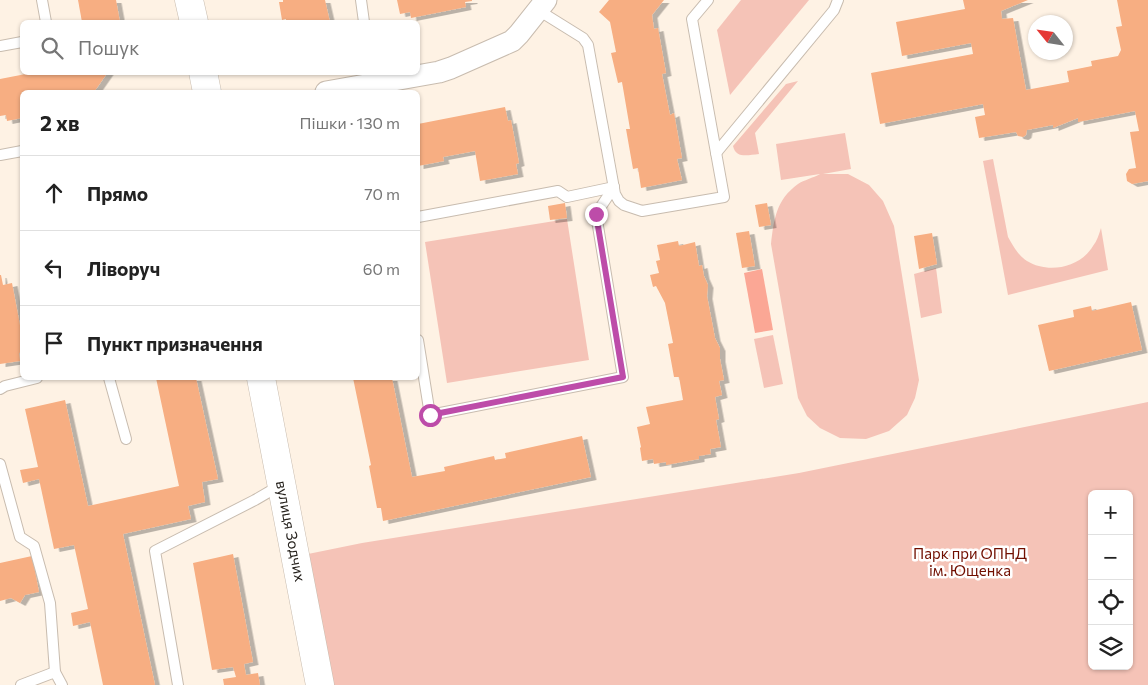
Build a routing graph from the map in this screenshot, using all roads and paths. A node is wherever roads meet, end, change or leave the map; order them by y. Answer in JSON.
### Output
{"nodes":[{"id":1,"x":42,"y":0,"type":"edge"},
{"id":2,"x":189,"y":0,"type":"edge"},
{"id":3,"x":361,"y":0,"type":"edge"},
{"id":4,"x":708,"y":0,"type":"edge"},
{"id":5,"x":838,"y":0,"type":"edge"},
{"id":6,"x":542,"y":5,"type":"edge"},
{"id":7,"x":46,"y":20,"type":"edge"},
{"id":8,"x":194,"y":20,"type":"edge"},
{"id":9,"x":364,"y":20,"type":"edge"},
{"id":10,"x":20,"y":42,"type":"edge"},
{"id":11,"x":0,"y":46,"type":"edge"},
{"id":12,"x":420,"y":74,"type":"edge"},
{"id":13,"x":204,"y":75,"type":"edge"},
{"id":14,"x":407,"y":75,"type":"edge"},
{"id":15,"x":375,"y":78,"type":"edge"},
{"id":16,"x":207,"y":90,"type":"edge"},
{"id":17,"x":333,"y":90,"type":"edge"},
{"id":18,"x":20,"y":151,"type":"edge"},
{"id":19,"x":716,"y":153,"type":"junction"},
{"id":20,"x":0,"y":155,"type":"edge"},
{"id":21,"x":614,"y":187,"type":"junction"},
{"id":22,"x":420,"y":217,"type":"edge"},
{"id":23,"x":420,"y":352,"type":"edge"},
{"id":24,"x":29,"y":380,"type":"edge"},
{"id":25,"x":110,"y":380,"type":"edge"},
{"id":26,"x":261,"y":380,"type":"edge"},
{"id":27,"x":0,"y":389,"type":"edge"},
{"id":28,"x":126,"y":439,"type":"dead end"},
{"id":29,"x":0,"y":464,"type":"edge"},
{"id":30,"x":282,"y":485,"type":"junction"},
{"id":31,"x":55,"y":672,"type":"junction"},
{"id":32,"x":22,"y":685,"type":"edge"},
{"id":33,"x":62,"y":685,"type":"edge"},
{"id":34,"x":178,"y":685,"type":"edge"},
{"id":35,"x":320,"y":685,"type":"edge"}],
"edges":[{"from":1,"to":7,"type":"lane"},
{"from":2,"to":8,"type":"main road"},
{"from":3,"to":9,"type":"lane"},
{"from":4,"to":19,"type":"lane"},
{"from":5,"to":19,"type":"lane"},
{"from":6,"to":12,"type":"street"},
{"from":6,"to":21,"type":"lane"},
{"from":10,"to":11,"type":"lane"},
{"from":13,"to":16,"type":"main road"},
{"from":14,"to":15,"type":"street"},
{"from":15,"to":17,"type":"street"},
{"from":18,"to":20,"type":"lane"},
{"from":19,"to":21,"type":"lane"},
{"from":21,"to":22,"type":"lane"},
{"from":21,"to":23,"type":"lane"},
{"from":24,"to":27,"type":"lane"},
{"from":25,"to":28,"type":"lane"},
{"from":26,"to":30,"type":"main road","name":"вулиця Зодчих"},
{"from":29,"to":31,"type":"lane"},
{"from":30,"to":34,"type":"lane"},
{"from":30,"to":35,"type":"main road","name":"вулиця Зодчих"},
{"from":31,"to":32,"type":"lane"},
{"from":31,"to":33,"type":"lane"}]}
